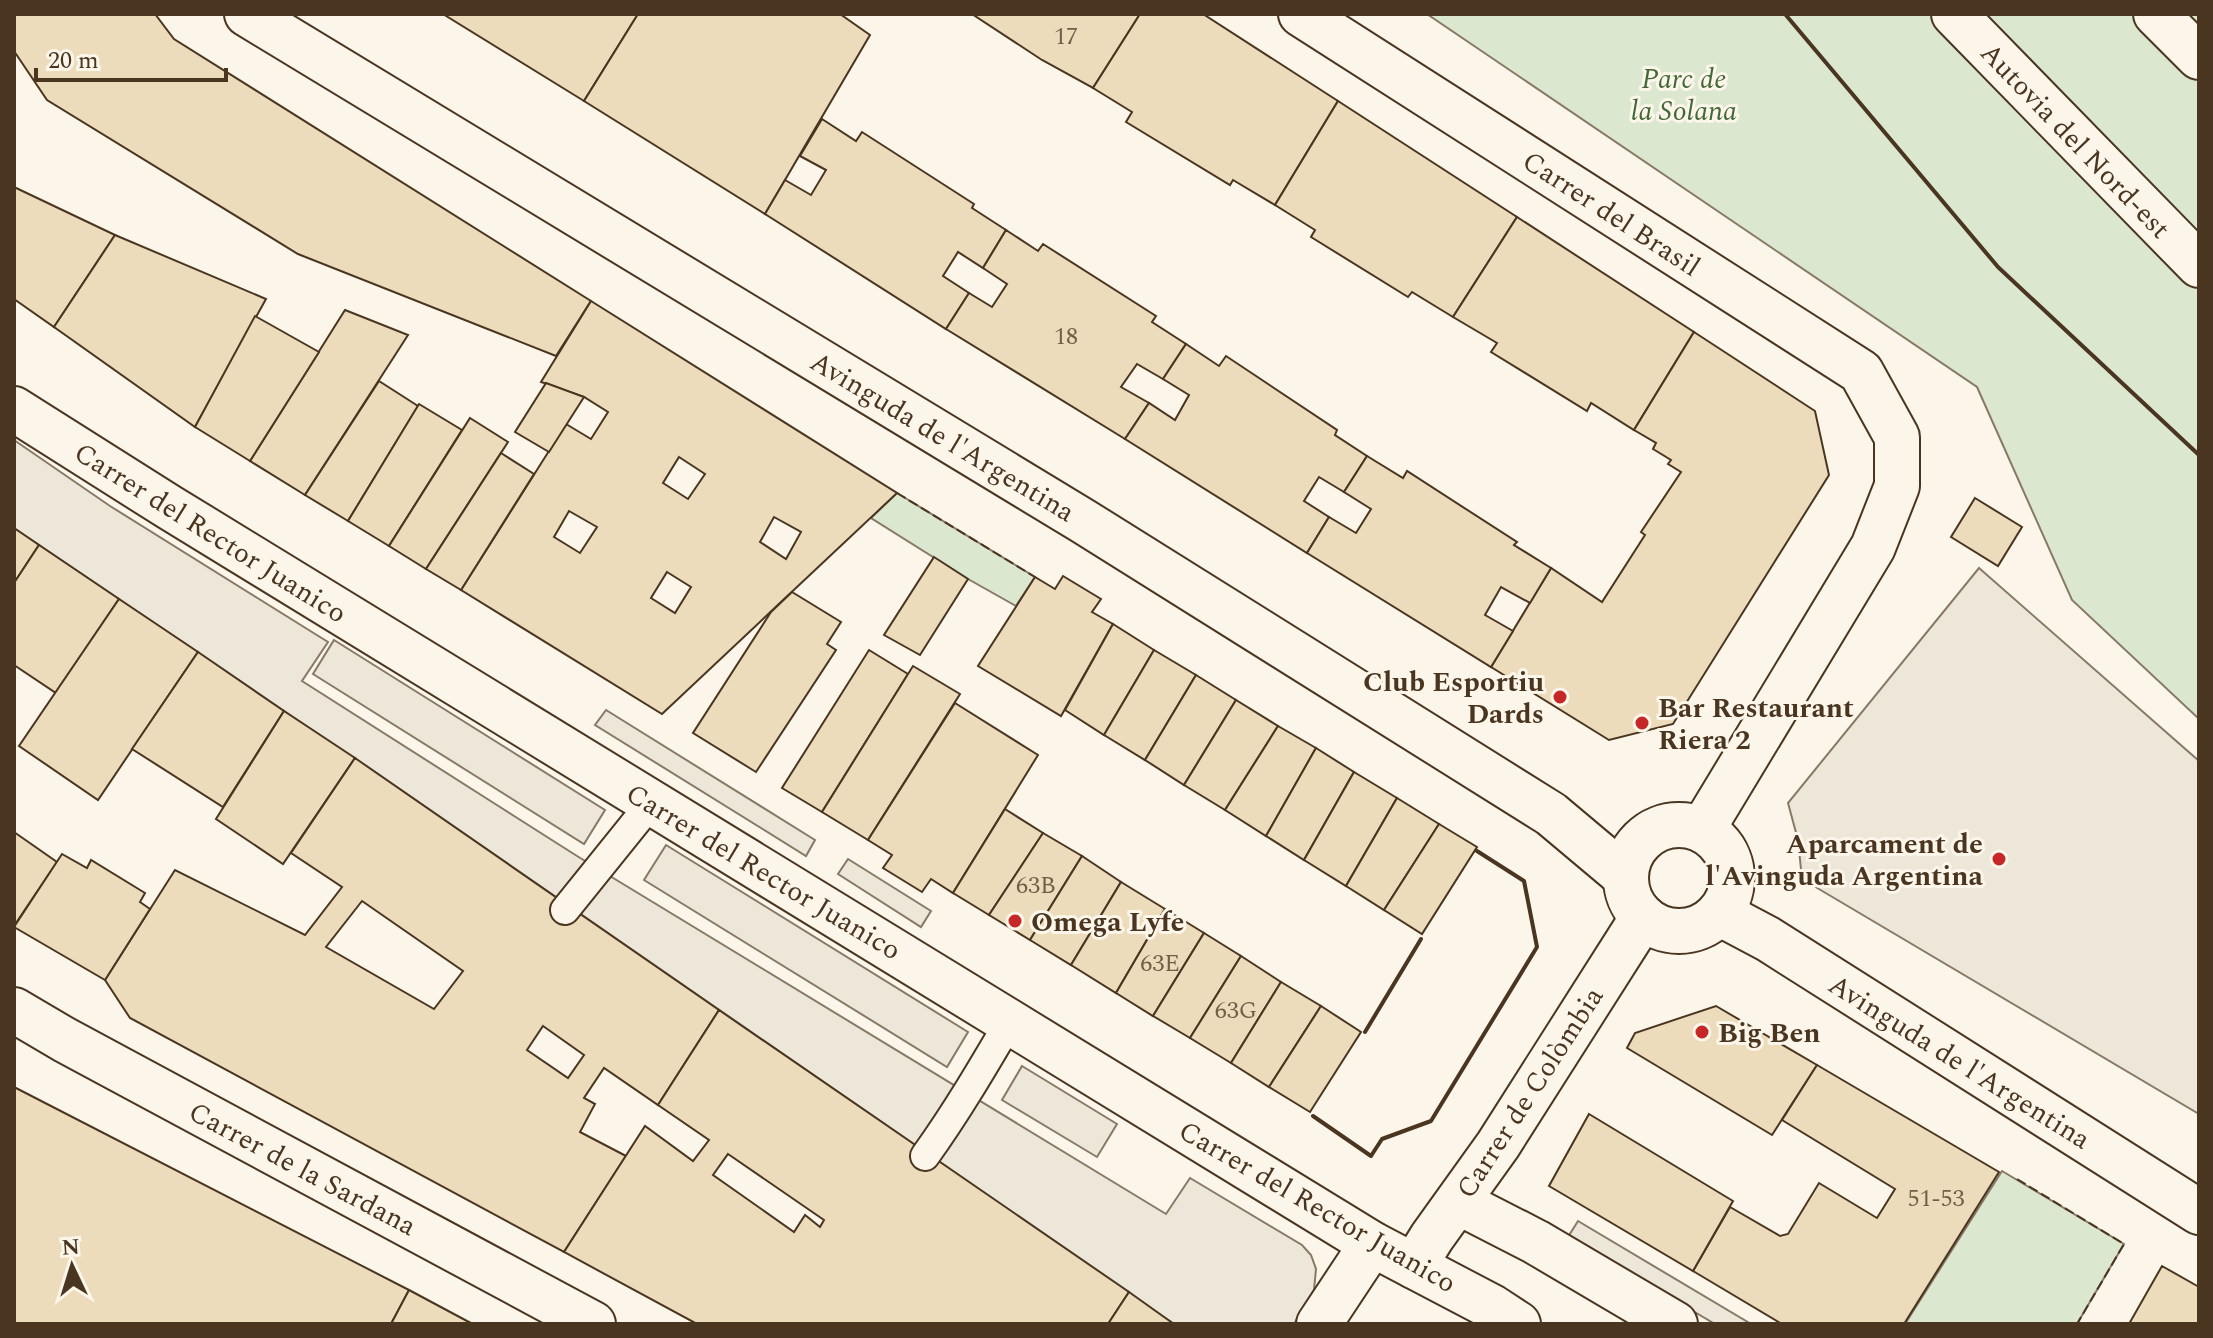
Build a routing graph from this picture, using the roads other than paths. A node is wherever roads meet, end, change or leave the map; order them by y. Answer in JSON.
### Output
{"nodes":[{"id":1,"x":247,"y":14,"type":"edge"},
{"id":2,"x":1301,"y":14,"type":"edge"},
{"id":3,"x":1954,"y":14,"type":"edge"},
{"id":4,"x":2156,"y":14,"type":"edge"},
{"id":5,"x":2199,"y":57,"type":"edge"},
{"id":6,"x":2199,"y":265,"type":"edge"},
{"id":7,"x":14,"y":409,"type":"edge"},
{"id":8,"x":652,"y":802,"type":"junction"},
{"id":9,"x":1702,"y":830,"type":"junction"},
{"id":10,"x":1626,"y":877,"type":"junction"},
{"id":11,"x":565,"y":910,"type":"dead end"},
{"id":12,"x":1719,"y":913,"type":"junction"},
{"id":13,"x":1643,"y":917,"type":"junction"},
{"id":14,"x":14,"y":1010,"type":"edge"},
{"id":15,"x":1010,"y":1021,"type":"junction"},
{"id":16,"x":925,"y":1156,"type":"dead end"},
{"id":17,"x":1458,"y":1202,"type":"junction"},
{"id":18,"x":2199,"y":1212,"type":"edge"},
{"id":19,"x":1372,"y":1244,"type":"junction"},
{"id":20,"x":1414,"y":1266,"type":"junction"},
{"id":21,"x":593,"y":1324,"type":"edge"},
{"id":22,"x":1319,"y":1324,"type":"edge"},
{"id":23,"x":1518,"y":1324,"type":"edge"},
{"id":24,"x":1675,"y":1324,"type":"edge"}],
"edges":[{"from":1,"to":10,"type":"main road","name":"Avinguda de l'Argentina"},
{"from":2,"to":9,"type":"main road","name":"Carrer del Brasil"},
{"from":3,"to":6,"type":"main road","name":"Autovia del Nord-est"},
{"from":4,"to":5,"type":"main road"},
{"from":7,"to":8,"type":"main road","name":"Carrer del Rector Juanico"},
{"from":8,"to":11,"type":"lane"},
{"from":8,"to":15,"type":"main road","name":"Carrer del Rector Juanico"},
{"from":9,"to":10,"type":"main road"},
{"from":9,"to":12,"type":"main road"},
{"from":10,"to":13,"type":"main road"},
{"from":12,"to":13,"type":"main road"},
{"from":12,"to":18,"type":"main road","name":"Avinguda de l'Argentina"},
{"from":13,"to":17,"type":"main road","name":"Carrer de Colòmbia"},
{"from":14,"to":21,"type":"main road","name":"Carrer de la Sardana"},
{"from":15,"to":16,"type":"lane"},
{"from":15,"to":19,"type":"main road","name":"Carrer del Rector Juanico"},
{"from":17,"to":20,"type":"main road","name":"Carrer de Colòmbia"},
{"from":17,"to":24,"type":"main road"},
{"from":19,"to":20,"type":"main road","name":"Carrer del Rector Juanico"},
{"from":19,"to":22,"type":"main road"},
{"from":20,"to":23,"type":"main road","name":"Carrer del Rector Juanico"}]}
